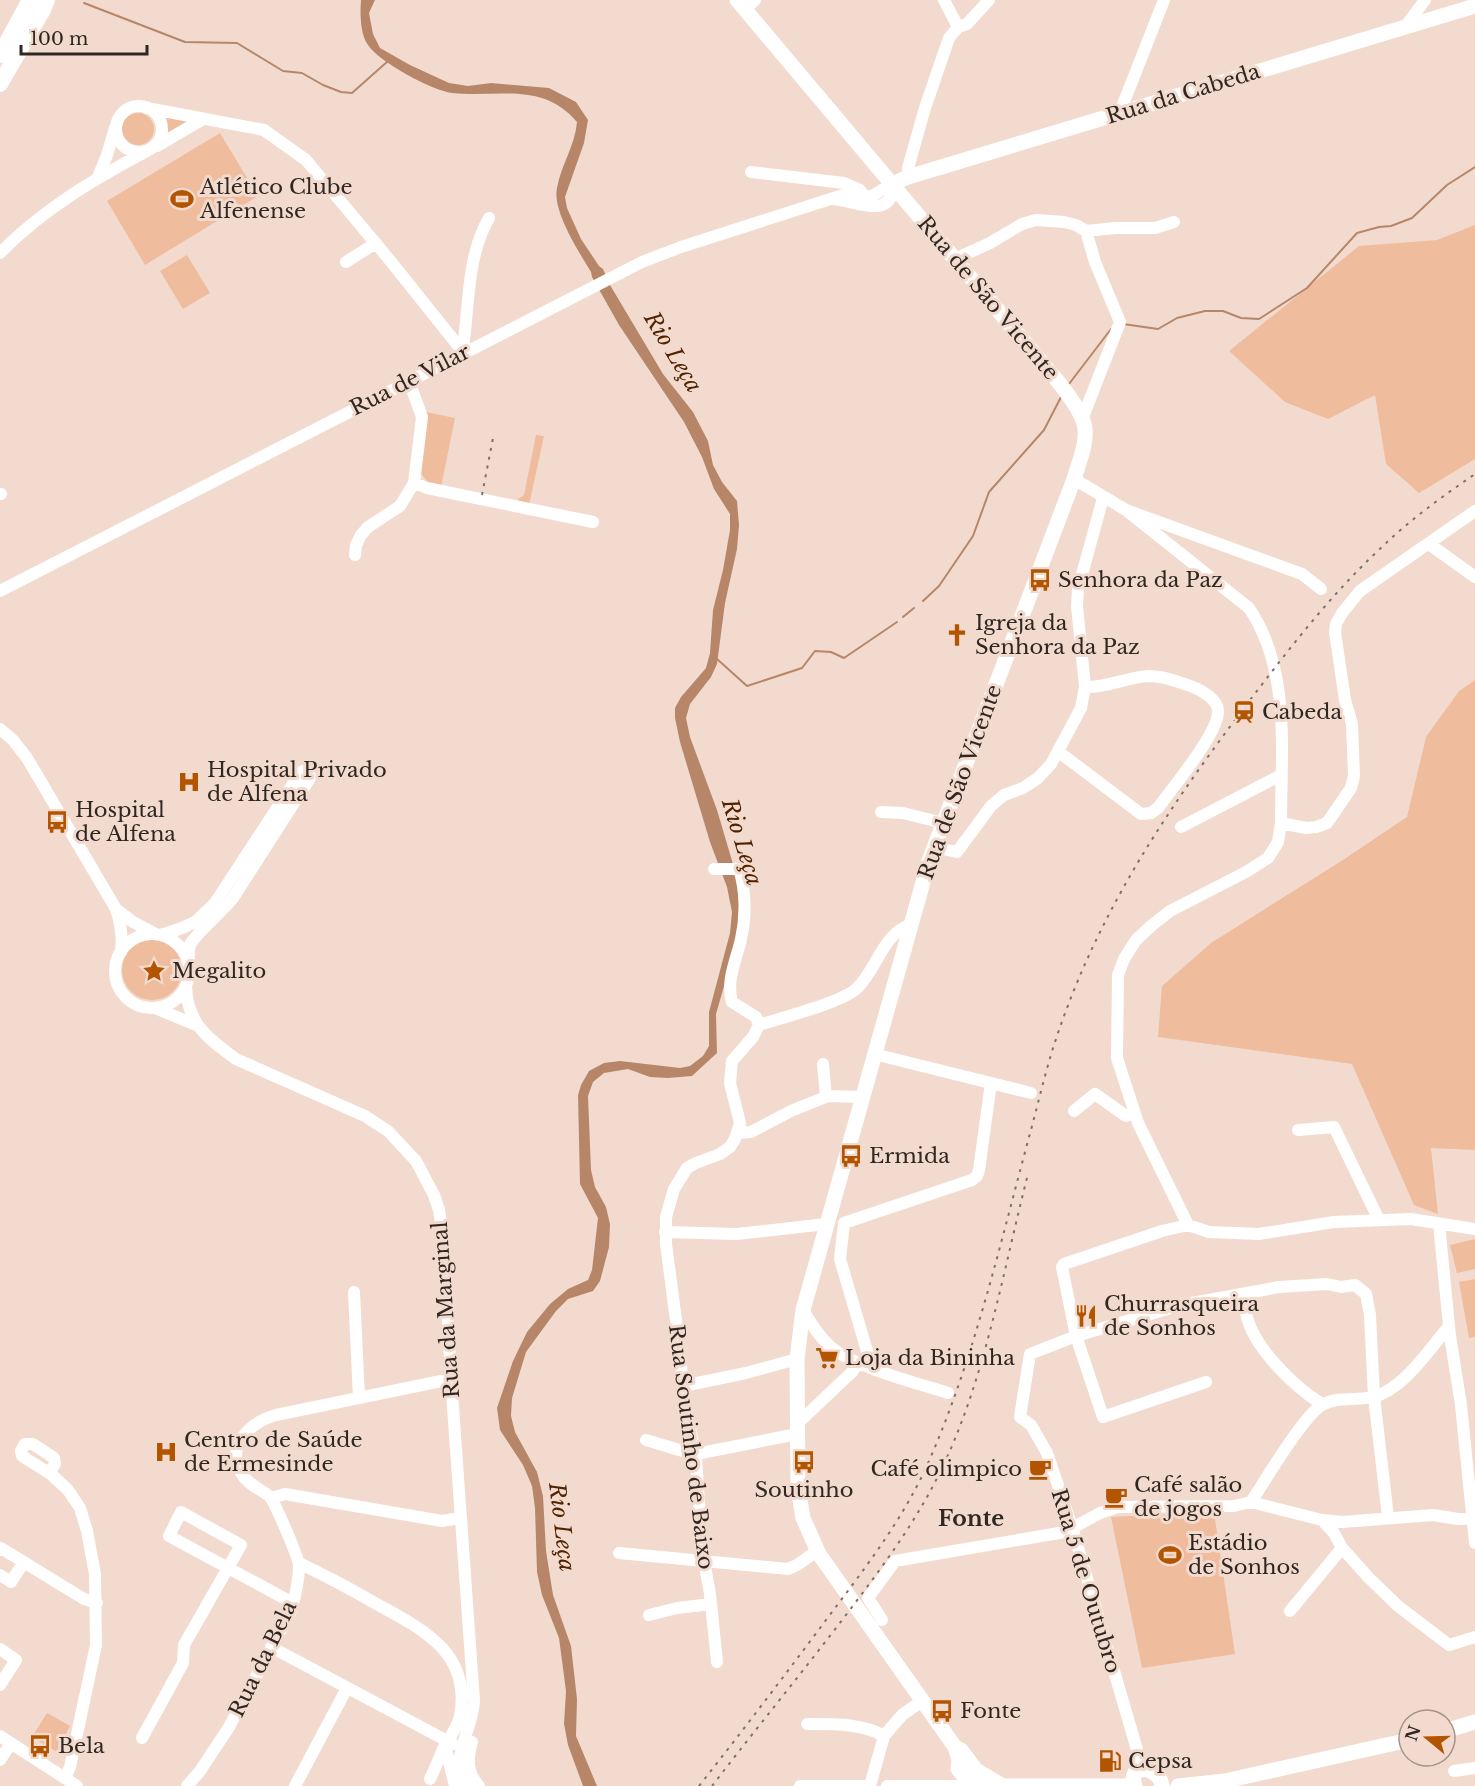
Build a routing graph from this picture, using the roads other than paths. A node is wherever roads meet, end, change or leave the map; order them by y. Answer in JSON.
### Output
{"nodes":[{"id":1,"x":30,"y":0,"type":"edge"},
{"id":2,"x":47,"y":0,"type":"edge"},
{"id":3,"x":944,"y":0,"type":"edge"},
{"id":4,"x":989,"y":0,"type":"edge"},
{"id":5,"x":1164,"y":0,"type":"edge"},
{"id":6,"x":1425,"y":0,"type":"edge"},
{"id":7,"x":746,"y":3,"type":"edge"},
{"id":8,"x":1475,"y":6,"type":"edge"},
{"id":9,"x":958,"y":27,"type":"junction"},
{"id":10,"x":1405,"y":27,"type":"junction"},
{"id":11,"x":0,"y":55,"type":"edge"},
{"id":12,"x":0,"y":84,"type":"edge"},
{"id":13,"x":147,"y":108,"type":"junction"},
{"id":14,"x":1120,"y":112,"type":"junction"},
{"id":15,"x":203,"y":118,"type":"junction"},
{"id":16,"x":117,"y":122,"type":"junction"},
{"id":17,"x":150,"y":149,"type":"junction"},
{"id":18,"x":751,"y":172,"type":"dead end"},
{"id":19,"x":98,"y":177,"type":"junction"},
{"id":20,"x":908,"y":177,"type":"junction"},
{"id":21,"x":894,"y":187,"type":"junction"},
{"id":22,"x":863,"y":195,"type":"junction"},
{"id":23,"x":833,"y":199,"type":"junction"},
{"id":24,"x":489,"y":218,"type":"dead end"},
{"id":25,"x":1174,"y":222,"type":"dead end"},
{"id":26,"x":1086,"y":231,"type":"junction"},
{"id":27,"x":376,"y":243,"type":"junction"},
{"id":28,"x":0,"y":253,"type":"edge"},
{"id":29,"x":955,"y":259,"type":"junction"},
{"id":30,"x":346,"y":262,"type":"dead end"},
{"id":31,"x":464,"y":353,"type":"junction"},
{"id":32,"x":409,"y":381,"type":"junction"},
{"id":33,"x":1083,"y":417,"type":"junction"},
{"id":34,"x":1074,"y":479,"type":"junction"},
{"id":35,"x":414,"y":483,"type":"junction"},
{"id":36,"x":1103,"y":498,"type":"junction"},
{"id":37,"x":1126,"y":510,"type":"junction"},
{"id":38,"x":1475,"y":511,"type":"edge"},
{"id":39,"x":593,"y":522,"type":"dead end"},
{"id":40,"x":1430,"y":544,"type":"junction"},
{"id":41,"x":355,"y":555,"type":"dead end"},
{"id":42,"x":1475,"y":577,"type":"edge"},
{"id":43,"x":1321,"y":589,"type":"dead end"},
{"id":44,"x":0,"y":591,"type":"edge"},
{"id":45,"x":1085,"y":687,"type":"junction"},
{"id":46,"x":0,"y":729,"type":"edge"},
{"id":47,"x":1059,"y":752,"type":"junction"},
{"id":48,"x":1281,"y":775,"type":"junction"},
{"id":49,"x":881,"y":812,"type":"dead end"},
{"id":50,"x":269,"y":821,"type":"junction"},
{"id":51,"x":943,"y":823,"type":"junction"},
{"id":52,"x":1281,"y":823,"type":"junction"},
{"id":53,"x":1181,"y":827,"type":"dead end"},
{"id":54,"x":934,"y":847,"type":"junction"},
{"id":55,"x":257,"y":861,"type":"junction"},
{"id":56,"x":714,"y":869,"type":"dead end"},
{"id":57,"x":116,"y":909,"type":"junction"},
{"id":58,"x":910,"y":926,"type":"junction"},
{"id":59,"x":158,"y":934,"type":"junction"},
{"id":60,"x":121,"y":952,"type":"junction"},
{"id":61,"x":189,"y":965,"type":"junction"},
{"id":62,"x":186,"y":986,"type":"junction"},
{"id":63,"x":155,"y":1008,"type":"junction"},
{"id":64,"x":196,"y":1025,"type":"junction"},
{"id":65,"x":759,"y":1025,"type":"junction"},
{"id":66,"x":874,"y":1054,"type":"junction"},
{"id":67,"x":823,"y":1064,"type":"dead end"},
{"id":68,"x":991,"y":1083,"type":"junction"},
{"id":69,"x":1031,"y":1093,"type":"dead end"},
{"id":70,"x":826,"y":1097,"type":"junction"},
{"id":71,"x":862,"y":1097,"type":"junction"},
{"id":72,"x":1074,"y":1111,"type":"dead end"},
{"id":73,"x":1133,"y":1113,"type":"junction"},
{"id":74,"x":1298,"y":1130,"type":"dead end"},
{"id":75,"x":738,"y":1133,"type":"junction"},
{"id":76,"x":1379,"y":1220,"type":"junction"},
{"id":77,"x":827,"y":1221,"type":"junction"},
{"id":78,"x":844,"y":1223,"type":"junction"},
{"id":79,"x":1439,"y":1224,"type":"junction"},
{"id":80,"x":1188,"y":1225,"type":"junction"},
{"id":81,"x":1475,"y":1229,"type":"edge"},
{"id":82,"x":665,"y":1232,"type":"junction"},
{"id":83,"x":354,"y":1292,"type":"dead end"},
{"id":84,"x":1245,"y":1294,"type":"junction"},
{"id":85,"x":802,"y":1310,"type":"junction"},
{"id":86,"x":1449,"y":1326,"type":"junction"},
{"id":87,"x":1076,"y":1336,"type":"junction"},
{"id":88,"x":796,"y":1359,"type":"junction"},
{"id":89,"x":858,"y":1363,"type":"junction"},
{"id":90,"x":872,"y":1368,"type":"junction"},
{"id":91,"x":451,"y":1379,"type":"junction"},
{"id":92,"x":1206,"y":1382,"type":"dead end"},
{"id":93,"x":682,"y":1386,"type":"junction"},
{"id":94,"x":948,"y":1394,"type":"dead end"},
{"id":95,"x":1374,"y":1397,"type":"junction"},
{"id":96,"x":359,"y":1398,"type":"junction"},
{"id":97,"x":1322,"y":1404,"type":"junction"},
{"id":98,"x":1461,"y":1405,"type":"junction"},
{"id":99,"x":1475,"y":1410,"type":"edge"},
{"id":100,"x":797,"y":1429,"type":"junction"},
{"id":101,"x":646,"y":1440,"type":"dead end"},
{"id":102,"x":696,"y":1453,"type":"junction"},
{"id":103,"x":1471,"y":1469,"type":"edge"},
{"id":104,"x":49,"y":1473,"type":"dead end"},
{"id":105,"x":271,"y":1498,"type":"junction"},
{"id":106,"x":1251,"y":1502,"type":"junction"},
{"id":107,"x":1388,"y":1517,"type":"junction"},
{"id":108,"x":461,"y":1518,"type":"junction"},
{"id":109,"x":1474,"y":1518,"type":"edge"},
{"id":110,"x":1322,"y":1520,"type":"junction"},
{"id":111,"x":1072,"y":1527,"type":"junction"},
{"id":112,"x":1475,"y":1543,"type":"edge"},
{"id":113,"x":1342,"y":1548,"type":"junction"},
{"id":114,"x":0,"y":1550,"type":"edge"},
{"id":115,"x":817,"y":1551,"type":"junction"},
{"id":116,"x":619,"y":1553,"type":"dead end"},
{"id":117,"x":704,"y":1560,"type":"junction"},
{"id":118,"x":24,"y":1562,"type":"junction"},
{"id":119,"x":299,"y":1563,"type":"junction"},
{"id":120,"x":228,"y":1569,"type":"junction"},
{"id":121,"x":0,"y":1575,"type":"edge"},
{"id":122,"x":97,"y":1603,"type":"junction"},
{"id":123,"x":293,"y":1603,"type":"junction"},
{"id":124,"x":711,"y":1604,"type":"junction"},
{"id":125,"x":1290,"y":1611,"type":"dead end"},
{"id":126,"x":649,"y":1616,"type":"dead end"},
{"id":127,"x":469,"y":1617,"type":"junction"},
{"id":128,"x":882,"y":1620,"type":"dead end"},
{"id":129,"x":1475,"y":1637,"type":"edge"},
{"id":130,"x":271,"y":1647,"type":"junction"},
{"id":131,"x":0,"y":1649,"type":"edge"},
{"id":132,"x":717,"y":1662,"type":"dead end"},
{"id":133,"x":0,"y":1685,"type":"edge"},
{"id":134,"x":347,"y":1689,"type":"junction"},
{"id":135,"x":922,"y":1701,"type":"junction"},
{"id":136,"x":807,"y":1724,"type":"dead end"},
{"id":137,"x":1472,"y":1725,"type":"edge"},
{"id":138,"x":1457,"y":1728,"type":"edge"},
{"id":139,"x":884,"y":1736,"type":"junction"},
{"id":140,"x":454,"y":1737,"type":"junction"},
{"id":141,"x":142,"y":1738,"type":"dead end"},
{"id":142,"x":5,"y":1740,"type":"edge"},
{"id":143,"x":1397,"y":1743,"type":"edge"},
{"id":144,"x":955,"y":1747,"type":"junction"},
{"id":145,"x":461,"y":1750,"type":"junction"},
{"id":146,"x":0,"y":1760,"type":"edge"},
{"id":147,"x":1475,"y":1768,"type":"edge"},
{"id":148,"x":958,"y":1769,"type":"junction"},
{"id":149,"x":976,"y":1770,"type":"junction"},
{"id":150,"x":469,"y":1771,"type":"junction"},
{"id":151,"x":1454,"y":1771,"type":"dead end"},
{"id":152,"x":65,"y":1778,"type":"junction"},
{"id":153,"x":1139,"y":1780,"type":"edge"},
{"id":154,"x":430,"y":1782,"type":"edge"},
{"id":155,"x":460,"y":1785,"type":"edge"},
{"id":156,"x":1001,"y":1785,"type":"edge"},
{"id":157,"x":77,"y":1786,"type":"edge"},
{"id":158,"x":187,"y":1786,"type":"edge"},
{"id":159,"x":295,"y":1786,"type":"edge"},
{"id":160,"x":479,"y":1786,"type":"edge"},
{"id":161,"x":800,"y":1786,"type":"edge"},
{"id":162,"x":870,"y":1786,"type":"edge"},
{"id":163,"x":887,"y":1786,"type":"edge"},
{"id":164,"x":942,"y":1786,"type":"edge"},
{"id":165,"x":972,"y":1786,"type":"edge"},
{"id":166,"x":984,"y":1786,"type":"edge"},
{"id":167,"x":1183,"y":1786,"type":"edge"}],
"edges":[{"from":1,"to":11,"type":"highway"},
{"from":2,"to":12,"type":"highway"},
{"from":3,"to":9,"type":"street"},
{"from":4,"to":9,"type":"street"},
{"from":5,"to":14,"type":"street"},
{"from":6,"to":10,"type":"street"},
{"from":7,"to":21,"type":"main road","name":"Rua de São Vicente"},
{"from":8,"to":10,"type":"main road","name":"Rua da Cabeda"},
{"from":9,"to":20,"type":"street"},
{"from":10,"to":14,"type":"main road","name":"Rua da Cabeda"},
{"from":13,"to":15,"type":"street"},
{"from":13,"to":16,"type":"street"},
{"from":13,"to":17,"type":"street"},
{"from":14,"to":20,"type":"main road","name":"Rua da Cabeda"},
{"from":15,"to":17,"type":"street"},
{"from":15,"to":27,"type":"street"},
{"from":16,"to":17,"type":"street"},
{"from":16,"to":19,"type":"street"},
{"from":17,"to":19,"type":"street"},
{"from":18,"to":22,"type":"street"},
{"from":19,"to":28,"type":"street"},
{"from":20,"to":21,"type":"main road","name":"Rua da Cabeda"},
{"from":21,"to":22,"type":"street","name":"Rua de Vilar"},
{"from":21,"to":23,"type":"street","name":"Rua de Vilar"},
{"from":21,"to":29,"type":"main road","name":"Rua de São Vicente"},
{"from":22,"to":23,"type":"street","name":"Rua de Vilar"},
{"from":23,"to":31,"type":"street","name":"Rua de Vilar"},
{"from":24,"to":31,"type":"street"},
{"from":25,"to":26,"type":"street"},
{"from":26,"to":29,"type":"street"},
{"from":26,"to":33,"type":"street"},
{"from":27,"to":30,"type":"street"},
{"from":27,"to":31,"type":"street"},
{"from":29,"to":33,"type":"main road","name":"Rua de São Vicente"},
{"from":31,"to":32,"type":"street","name":"Rua de Vilar"},
{"from":32,"to":35,"type":"street"},
{"from":32,"to":44,"type":"street","name":"Rua de Vilar"},
{"from":33,"to":34,"type":"main road","name":"Rua de São Vicente"},
{"from":34,"to":36,"type":"street"},
{"from":34,"to":51,"type":"main road","name":"Rua de São Vicente"},
{"from":35,"to":39,"type":"street"},
{"from":35,"to":41,"type":"street"},
{"from":36,"to":37,"type":"street"},
{"from":36,"to":45,"type":"street"},
{"from":37,"to":43,"type":"street"},
{"from":37,"to":48,"type":"street"},
{"from":38,"to":40,"type":"street"},
{"from":40,"to":42,"type":"street"},
{"from":40,"to":52,"type":"street"},
{"from":45,"to":47,"type":"street"},
{"from":45,"to":47,"type":"street"},
{"from":46,"to":57,"type":"street"},
{"from":47,"to":54,"type":"street"},
{"from":48,"to":52,"type":"street"},
{"from":48,"to":53,"type":"street"},
{"from":49,"to":51,"type":"street"},
{"from":50,"to":55,"type":"street"},
{"from":50,"to":55,"type":"street"},
{"from":50,"to":59,"type":"street"},
{"from":51,"to":54,"type":"main road","name":"Rua de São Vicente"},
{"from":52,"to":73,"type":"street"},
{"from":54,"to":58,"type":"main road","name":"Rua de São Vicente"},
{"from":55,"to":61,"type":"street"},
{"from":56,"to":65,"type":"street"},
{"from":57,"to":59,"type":"street"},
{"from":57,"to":60,"type":"street"},
{"from":58,"to":65,"type":"street"},
{"from":58,"to":66,"type":"main road","name":"Rua de São Vicente"},
{"from":59,"to":60,"type":"street"},
{"from":59,"to":61,"type":"street"},
{"from":60,"to":63,"type":"street"},
{"from":61,"to":62,"type":"street"},
{"from":62,"to":63,"type":"street"},
{"from":62,"to":64,"type":"street"},
{"from":63,"to":64,"type":"street","name":"Rua da Marginal"},
{"from":64,"to":91,"type":"street","name":"Rua da Marginal"},
{"from":65,"to":75,"type":"street"},
{"from":66,"to":68,"type":"street"},
{"from":66,"to":71,"type":"main road","name":"Rua de São Vicente"},
{"from":67,"to":70,"type":"street"},
{"from":68,"to":69,"type":"street"},
{"from":68,"to":78,"type":"street"},
{"from":70,"to":71,"type":"street"},
{"from":70,"to":75,"type":"street"},
{"from":71,"to":77,"type":"main road","name":"Rua de São Vicente"},
{"from":72,"to":73,"type":"street"},
{"from":73,"to":80,"type":"street"},
{"from":74,"to":76,"type":"street"},
{"from":75,"to":82,"type":"street","name":"Rua Soutinho de Baixo"},
{"from":76,"to":79,"type":"street"},
{"from":76,"to":80,"type":"street"},
{"from":77,"to":78,"type":"street"},
{"from":77,"to":82,"type":"street"},
{"from":77,"to":85,"type":"main road"},
{"from":78,"to":90,"type":"street"},
{"from":79,"to":81,"type":"street"},
{"from":79,"to":86,"type":"street"},
{"from":80,"to":87,"type":"street"},
{"from":82,"to":93,"type":"street","name":"Rua Soutinho de Baixo"},
{"from":83,"to":96,"type":"street"},
{"from":84,"to":87,"type":"street"},
{"from":84,"to":95,"type":"street"},
{"from":84,"to":97,"type":"street"},
{"from":85,"to":88,"type":"main road"},
{"from":85,"to":89,"type":"street"},
{"from":86,"to":95,"type":"street"},
{"from":86,"to":98,"type":"street"},
{"from":87,"to":92,"type":"street"},
{"from":87,"to":111,"type":"street","name":"Rua 5 de Outubro"},
{"from":88,"to":93,"type":"street"},
{"from":88,"to":100,"type":"main road"},
{"from":89,"to":90,"type":"street"},
{"from":89,"to":100,"type":"street"},
{"from":90,"to":94,"type":"street"},
{"from":91,"to":96,"type":"street"},
{"from":91,"to":108,"type":"street","name":"Rua da Marginal"},
{"from":93,"to":102,"type":"street","name":"Rua Soutinho de Baixo"},
{"from":95,"to":97,"type":"street"},
{"from":95,"to":107,"type":"street"},
{"from":96,"to":105,"type":"street"},
{"from":97,"to":106,"type":"street"},
{"from":98,"to":99,"type":"street"},
{"from":98,"to":103,"type":"street"},
{"from":100,"to":102,"type":"street"},
{"from":100,"to":115,"type":"main road"},
{"from":101,"to":102,"type":"street"},
{"from":102,"to":117,"type":"street","name":"Rua Soutinho de Baixo"},
{"from":103,"to":109,"type":"street"},
{"from":104,"to":122,"type":"street"},
{"from":105,"to":108,"type":"street"},
{"from":105,"to":119,"type":"street"},
{"from":106,"to":110,"type":"street"},
{"from":106,"to":111,"type":"street"},
{"from":107,"to":109,"type":"street"},
{"from":107,"to":110,"type":"street"},
{"from":108,"to":127,"type":"street","name":"Rua da Marginal"},
{"from":109,"to":112,"type":"street"},
{"from":110,"to":113,"type":"street"},
{"from":111,"to":128,"type":"street"},
{"from":111,"to":153,"type":"street","name":"Rua 5 de Outubro"},
{"from":113,"to":125,"type":"street"},
{"from":113,"to":129,"type":"street"},
{"from":114,"to":118,"type":"street"},
{"from":115,"to":117,"type":"street"},
{"from":115,"to":135,"type":"main road"},
{"from":116,"to":117,"type":"street"},
{"from":117,"to":124,"type":"street","name":"Rua Soutinho de Baixo"},
{"from":118,"to":121,"type":"street"},
{"from":118,"to":122,"type":"street"},
{"from":119,"to":123,"type":"street","name":"Rua da Bela"},
{"from":119,"to":140,"type":"street"},
{"from":120,"to":120,"type":"street"},
{"from":120,"to":123,"type":"street"},
{"from":120,"to":141,"type":"street"},
{"from":122,"to":152,"type":"street"},
{"from":123,"to":130,"type":"street","name":"Rua da Bela"},
{"from":124,"to":126,"type":"street"},
{"from":124,"to":132,"type":"street","name":"Rua Soutinho de Baixo"},
{"from":127,"to":140,"type":"street","name":"Rua da Marginal"},
{"from":127,"to":150,"type":"street","name":"Rua da Marginal"},
{"from":130,"to":134,"type":"street"},
{"from":130,"to":158,"type":"street","name":"Rua da Bela"},
{"from":131,"to":133,"type":"street"},
{"from":134,"to":140,"type":"street"},
{"from":134,"to":159,"type":"street"},
{"from":135,"to":139,"type":"street"},
{"from":135,"to":144,"type":"main road"},
{"from":136,"to":139,"type":"street"},
{"from":137,"to":138,"type":"main road"},
{"from":139,"to":162,"type":"street"},
{"from":140,"to":145,"type":"street","name":"Rua da Marginal"},
{"from":140,"to":154,"type":"street"},
{"from":140,"to":155,"type":"street"},
{"from":142,"to":146,"type":"street"},
{"from":142,"to":152,"type":"street"},
{"from":143,"to":167,"type":"main road"},
{"from":144,"to":148,"type":"main road"},
{"from":144,"to":149,"type":"main road"},
{"from":145,"to":150,"type":"street"},
{"from":145,"to":155,"type":"street","name":"Rua da Marginal"},
{"from":147,"to":151,"type":"street"},
{"from":148,"to":164,"type":"street"},
{"from":148,"to":165,"type":"main road"},
{"from":149,"to":156,"type":"main road"},
{"from":149,"to":165,"type":"main road"},
{"from":150,"to":155,"type":"street","name":"Rua da Marginal"},
{"from":150,"to":160,"type":"street"},
{"from":152,"to":157,"type":"street"},
{"from":153,"to":156,"type":"main road"},
{"from":153,"to":167,"type":"main road"},
{"from":154,"to":155,"type":"street"},
{"from":156,"to":166,"type":"main road"},
{"from":161,"to":162,"type":"street"},
{"from":163,"to":164,"type":"street"},
{"from":164,"to":165,"type":"street"},
{"from":165,"to":166,"type":"main road"}]}
